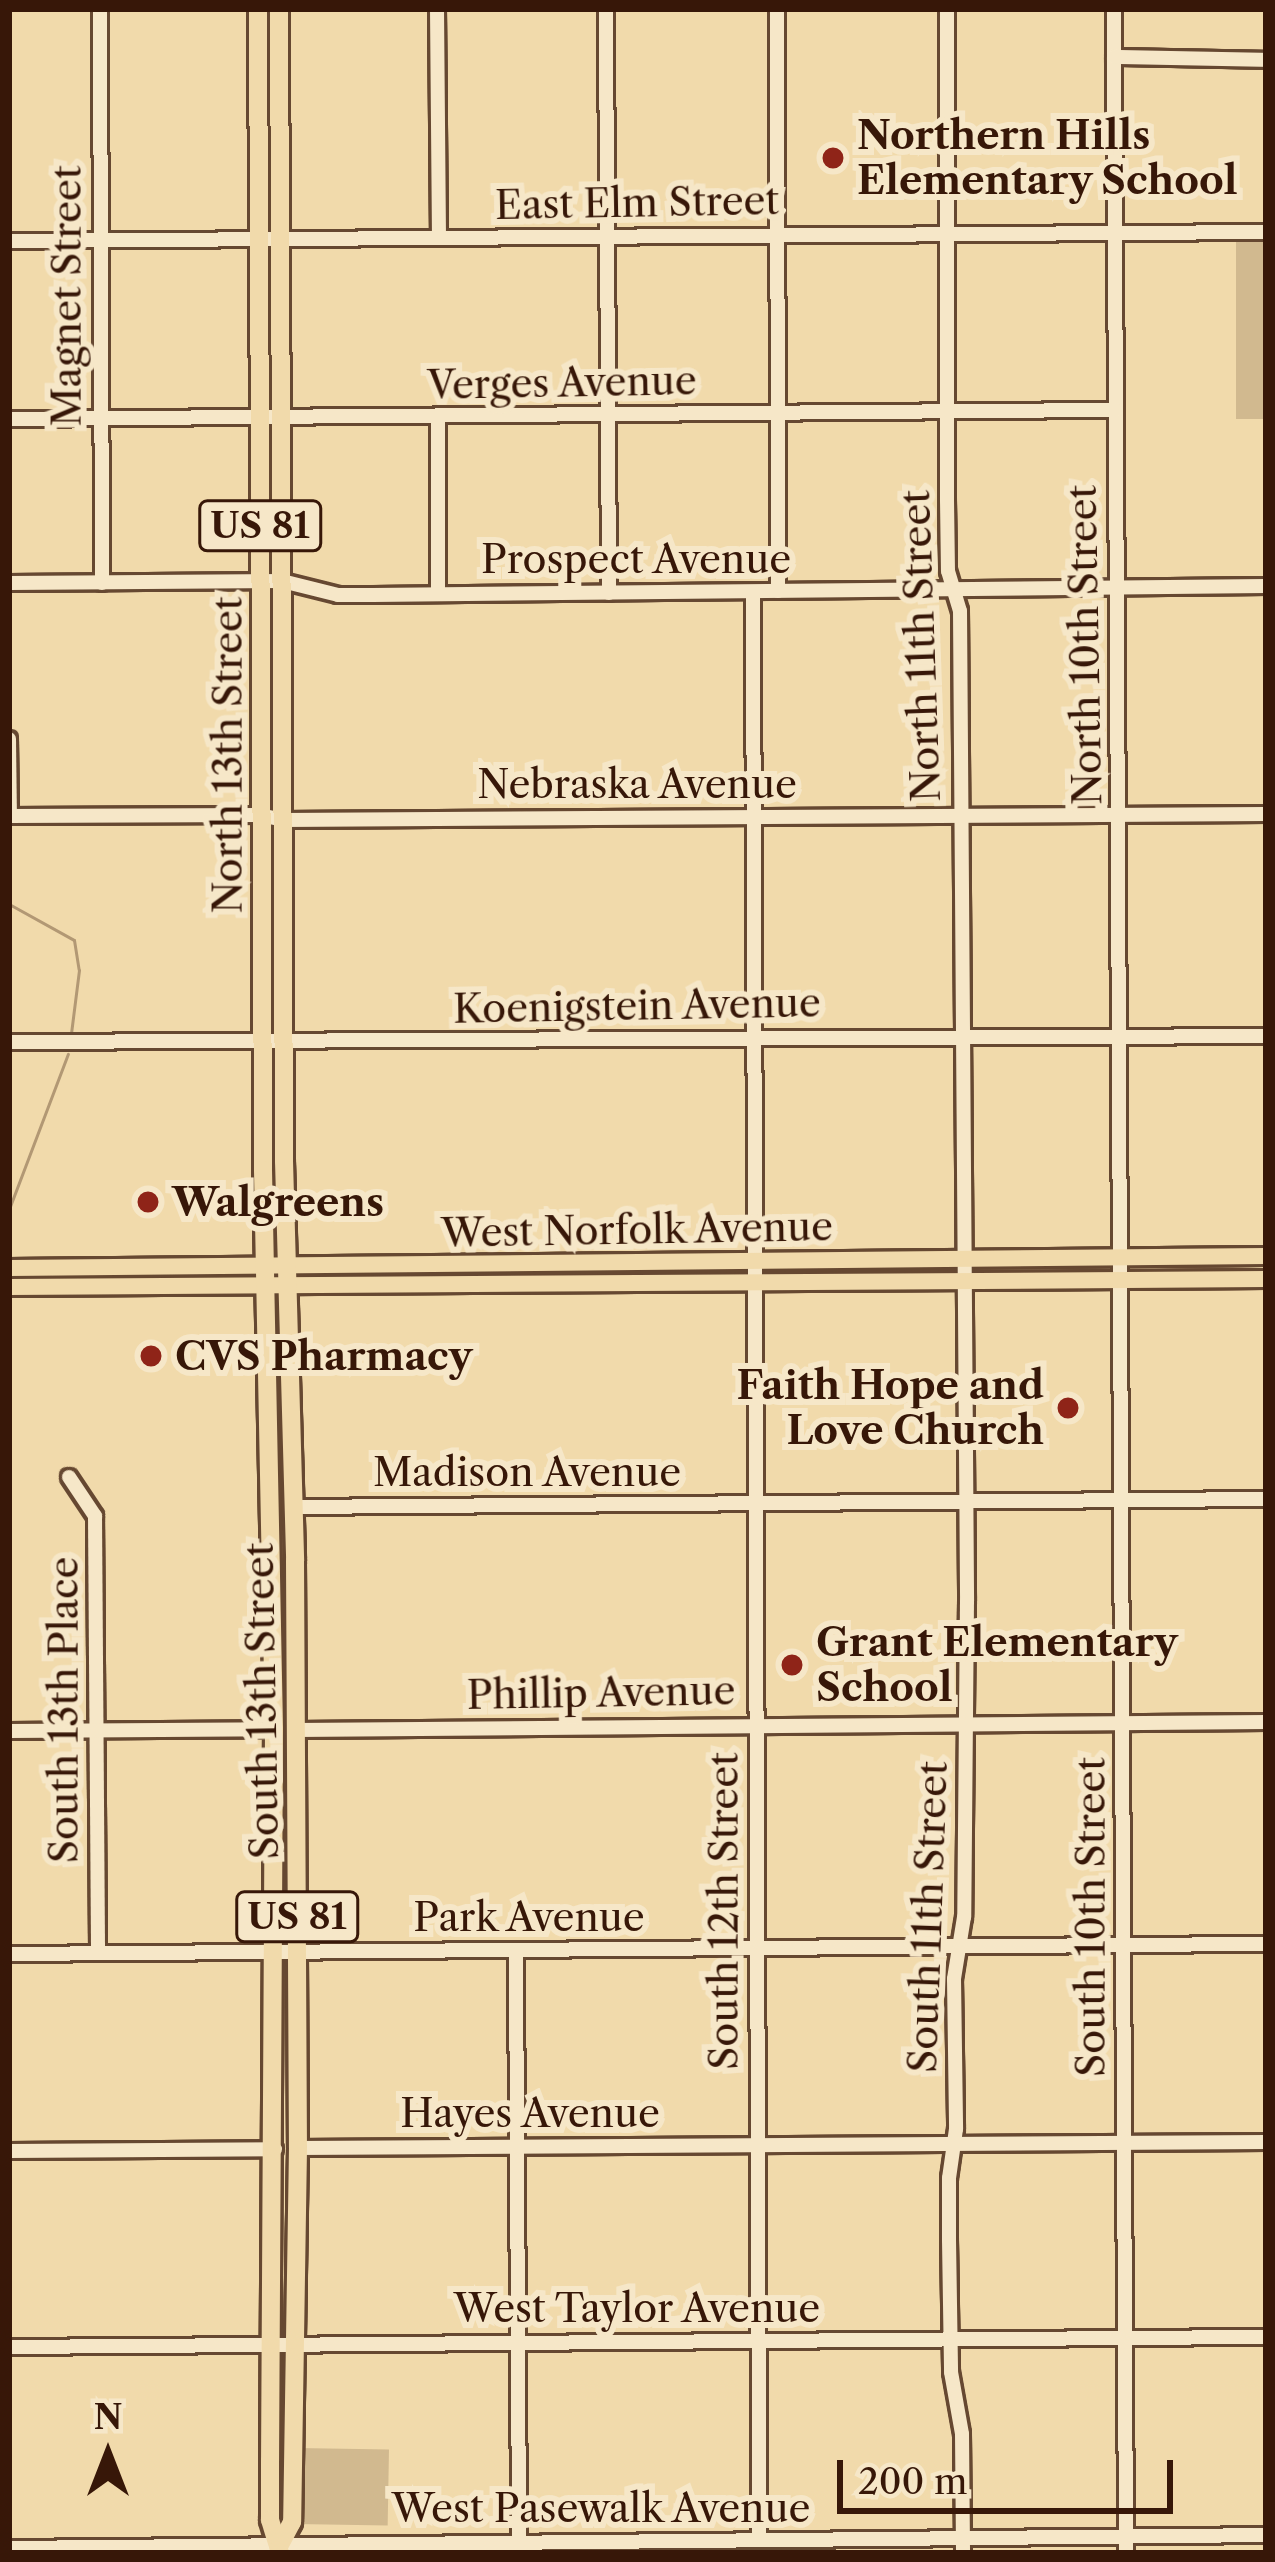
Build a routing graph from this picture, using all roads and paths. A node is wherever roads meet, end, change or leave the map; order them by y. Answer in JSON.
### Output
{"nodes":[{"id":1,"x":100,"y":9,"type":"edge"},
{"id":2,"x":258,"y":9,"type":"edge"},
{"id":3,"x":279,"y":9,"type":"edge"},
{"id":4,"x":437,"y":9,"type":"edge"},
{"id":5,"x":606,"y":9,"type":"edge"},
{"id":6,"x":777,"y":9,"type":"edge"},
{"id":7,"x":947,"y":9,"type":"edge"},
{"id":8,"x":1114,"y":9,"type":"edge"},
{"id":9,"x":1114,"y":57,"type":"junction"},
{"id":10,"x":1266,"y":59,"type":"edge"},
{"id":11,"x":1114,"y":232,"type":"junction"},
{"id":12,"x":1266,"y":232,"type":"edge"},
{"id":13,"x":946,"y":233,"type":"junction"},
{"id":14,"x":776,"y":234,"type":"junction"},
{"id":15,"x":607,"y":236,"type":"junction"},
{"id":16,"x":439,"y":238,"type":"junction"},
{"id":17,"x":101,"y":240,"type":"junction"},
{"id":18,"x":269,"y":240,"type":"junction"},
{"id":19,"x":9,"y":241,"type":"edge"},
{"id":20,"x":1116,"y":410,"type":"junction"},
{"id":21,"x":947,"y":411,"type":"junction"},
{"id":22,"x":607,"y":414,"type":"junction"},
{"id":23,"x":779,"y":414,"type":"junction"},
{"id":24,"x":438,"y":417,"type":"junction"},
{"id":25,"x":100,"y":418,"type":"junction"},
{"id":26,"x":260,"y":418,"type":"junction"},
{"id":27,"x":9,"y":419,"type":"edge"},
{"id":28,"x":281,"y":419,"type":"junction"},
{"id":29,"x":260,"y":580,"type":"junction"},
{"id":30,"x":282,"y":581,"type":"junction"},
{"id":31,"x":9,"y":583,"type":"edge"},
{"id":32,"x":102,"y":584,"type":"junction"},
{"id":33,"x":1266,"y":586,"type":"edge"},
{"id":34,"x":1117,"y":587,"type":"junction"},
{"id":35,"x":955,"y":590,"type":"junction"},
{"id":36,"x":778,"y":591,"type":"junction"},
{"id":37,"x":753,"y":592,"type":"junction"},
{"id":38,"x":609,"y":593,"type":"junction"},
{"id":39,"x":438,"y":594,"type":"junction"},
{"id":40,"x":9,"y":739,"type":"edge"},
{"id":41,"x":260,"y":814,"type":"junction"},
{"id":42,"x":960,"y":814,"type":"junction"},
{"id":43,"x":1120,"y":814,"type":"junction"},
{"id":44,"x":1266,"y":814,"type":"edge"},
{"id":45,"x":9,"y":816,"type":"edge"},
{"id":46,"x":754,"y":817,"type":"junction"},
{"id":47,"x":283,"y":820,"type":"junction"},
{"id":48,"x":962,"y":1036,"type":"junction"},
{"id":49,"x":1266,"y":1036,"type":"edge"},
{"id":50,"x":1120,"y":1037,"type":"junction"},
{"id":51,"x":755,"y":1038,"type":"junction"},
{"id":52,"x":9,"y":1042,"type":"edge"},
{"id":53,"x":262,"y":1042,"type":"junction"},
{"id":54,"x":284,"y":1042,"type":"junction"},
{"id":55,"x":1266,"y":1256,"type":"edge"},
{"id":56,"x":1124,"y":1258,"type":"junction"},
{"id":57,"x":965,"y":1259,"type":"junction"},
{"id":58,"x":755,"y":1261,"type":"junction"},
{"id":59,"x":9,"y":1268,"type":"edge"},
{"id":60,"x":265,"y":1276,"type":"junction"},
{"id":61,"x":286,"y":1276,"type":"junction"},
{"id":62,"x":1266,"y":1279,"type":"edge"},
{"id":63,"x":965,"y":1280,"type":"junction"},
{"id":64,"x":1124,"y":1280,"type":"junction"},
{"id":65,"x":755,"y":1282,"type":"junction"},
{"id":66,"x":9,"y":1287,"type":"edge"},
{"id":67,"x":69,"y":1477,"type":"dead end"},
{"id":68,"x":1266,"y":1499,"type":"edge"},
{"id":69,"x":1124,"y":1500,"type":"junction"},
{"id":70,"x":966,"y":1502,"type":"junction"},
{"id":71,"x":756,"y":1503,"type":"junction"},
{"id":72,"x":292,"y":1507,"type":"junction"},
{"id":73,"x":1124,"y":1722,"type":"junction"},
{"id":74,"x":1266,"y":1722,"type":"edge"},
{"id":75,"x":757,"y":1724,"type":"junction"},
{"id":76,"x":965,"y":1724,"type":"junction"},
{"id":77,"x":274,"y":1729,"type":"junction"},
{"id":78,"x":98,"y":1730,"type":"junction"},
{"id":79,"x":296,"y":1730,"type":"junction"},
{"id":80,"x":9,"y":1731,"type":"edge"},
{"id":81,"x":1266,"y":1944,"type":"edge"},
{"id":82,"x":1124,"y":1945,"type":"junction"},
{"id":83,"x":960,"y":1946,"type":"junction"},
{"id":84,"x":756,"y":1948,"type":"junction"},
{"id":85,"x":516,"y":1950,"type":"junction"},
{"id":86,"x":275,"y":1951,"type":"junction"},
{"id":87,"x":98,"y":1952,"type":"junction"},
{"id":88,"x":296,"y":1952,"type":"junction"},
{"id":89,"x":9,"y":1954,"type":"edge"},
{"id":90,"x":1124,"y":2141,"type":"junction"},
{"id":91,"x":1266,"y":2142,"type":"edge"},
{"id":92,"x":758,"y":2144,"type":"junction"},
{"id":93,"x":955,"y":2144,"type":"junction"},
{"id":94,"x":298,"y":2147,"type":"junction"},
{"id":95,"x":517,"y":2147,"type":"junction"},
{"id":96,"x":275,"y":2150,"type":"junction"},
{"id":97,"x":9,"y":2151,"type":"edge"},
{"id":98,"x":1266,"y":2337,"type":"edge"},
{"id":99,"x":950,"y":2339,"type":"junction"},
{"id":100,"x":1126,"y":2339,"type":"junction"},
{"id":101,"x":760,"y":2341,"type":"junction"},
{"id":102,"x":517,"y":2342,"type":"junction"},
{"id":103,"x":295,"y":2344,"type":"junction"},
{"id":104,"x":271,"y":2345,"type":"junction"},
{"id":105,"x":9,"y":2348,"type":"edge"},
{"id":106,"x":1266,"y":2534,"type":"edge"},
{"id":107,"x":1126,"y":2536,"type":"junction"},
{"id":108,"x":759,"y":2540,"type":"junction"},
{"id":109,"x":963,"y":2545,"type":"edge"},
{"id":110,"x":519,"y":2546,"type":"edge"},
{"id":111,"x":843,"y":2546,"type":"edge"},
{"id":112,"x":9,"y":2548,"type":"edge"},
{"id":113,"x":280,"y":2549,"type":"edge"},
{"id":114,"x":1126,"y":2553,"type":"edge"}],
"edges":[{"from":1,"to":17,"type":"street","name":"Magnet Street"},
{"from":2,"to":18,"type":"highway","name":"North 13th Street","number":"US 81"},
{"from":3,"to":18,"type":"highway","name":"North 13th Street","number":"US 81"},
{"from":4,"to":16,"type":"street"},
{"from":5,"to":15,"type":"street"},
{"from":6,"to":14,"type":"street"},
{"from":7,"to":13,"type":"street","name":"North 11th Street"},
{"from":8,"to":9,"type":"street","name":"North 10th Street"},
{"from":9,"to":10,"type":"street"},
{"from":9,"to":11,"type":"street","name":"North 10th Street"},
{"from":11,"to":12,"type":"street","name":"East Elm Street"},
{"from":11,"to":13,"type":"street","name":"East Elm Street"},
{"from":11,"to":20,"type":"street","name":"North 10th Street"},
{"from":13,"to":14,"type":"street","name":"East Elm Street"},
{"from":13,"to":21,"type":"street","name":"North 11th Street"},
{"from":14,"to":15,"type":"street","name":"East Elm Street"},
{"from":14,"to":23,"type":"street"},
{"from":15,"to":16,"type":"street","name":"East Elm Street"},
{"from":15,"to":22,"type":"street"},
{"from":16,"to":18,"type":"street","name":"East Elm Street"},
{"from":17,"to":18,"type":"street","name":"East Elm Street"},
{"from":17,"to":19,"type":"street","name":"East Elm Street"},
{"from":17,"to":25,"type":"street","name":"Magnet Street"},
{"from":18,"to":26,"type":"highway","name":"North 13th Street","number":"US 81"},
{"from":18,"to":28,"type":"highway","name":"North 13th Street","number":"US 81"},
{"from":20,"to":21,"type":"street","name":"Verges Avenue"},
{"from":20,"to":34,"type":"street","name":"North 10th Street"},
{"from":21,"to":23,"type":"street","name":"Verges Avenue"},
{"from":21,"to":35,"type":"street","name":"North 11th Street"},
{"from":22,"to":23,"type":"street","name":"Verges Avenue"},
{"from":22,"to":24,"type":"street","name":"Verges Avenue"},
{"from":22,"to":38,"type":"street"},
{"from":23,"to":36,"type":"street"},
{"from":24,"to":28,"type":"street","name":"Verges Avenue"},
{"from":24,"to":39,"type":"street"},
{"from":25,"to":26,"type":"street","name":"Verges Avenue"},
{"from":25,"to":27,"type":"street","name":"Verges Avenue"},
{"from":25,"to":32,"type":"street","name":"Magnet Street"},
{"from":26,"to":28,"type":"street","name":"Verges Avenue"},
{"from":26,"to":29,"type":"highway","name":"North 13th Street","number":"US 81"},
{"from":28,"to":30,"type":"highway","name":"North 13th Street","number":"US 81"},
{"from":29,"to":30,"type":"street","name":"Prospect Avenue"},
{"from":29,"to":32,"type":"street","name":"Prospect Avenue"},
{"from":29,"to":41,"type":"highway","name":"North 13th Street","number":"US 81"},
{"from":30,"to":39,"type":"street","name":"Prospect Avenue"},
{"from":30,"to":47,"type":"highway","name":"North 13th Street","number":"US 81"},
{"from":31,"to":32,"type":"street","name":"Prospect Avenue"},
{"from":33,"to":34,"type":"street","name":"Prospect Avenue"},
{"from":34,"to":35,"type":"street","name":"Prospect Avenue"},
{"from":34,"to":43,"type":"street","name":"North 10th Street"},
{"from":35,"to":36,"type":"street","name":"Prospect Avenue"},
{"from":35,"to":42,"type":"street","name":"North 11th Street"},
{"from":36,"to":37,"type":"street","name":"Prospect Avenue"},
{"from":37,"to":38,"type":"street","name":"Prospect Avenue"},
{"from":37,"to":46,"type":"street","name":"South 12th Street"},
{"from":38,"to":39,"type":"street","name":"Prospect Avenue"},
{"from":40,"to":45,"type":"street"},
{"from":41,"to":45,"type":"street","name":"Nebraska Avenue"},
{"from":41,"to":47,"type":"street","name":"Nebraska Avenue"},
{"from":41,"to":53,"type":"highway","name":"North 13th Street","number":"US 81"},
{"from":42,"to":43,"type":"street","name":"Nebraska Avenue"},
{"from":42,"to":46,"type":"street","name":"Nebraska Avenue"},
{"from":42,"to":48,"type":"street","name":"North 11th Street"},
{"from":43,"to":44,"type":"street","name":"Nebraska Avenue"},
{"from":43,"to":50,"type":"street","name":"North 10th Street"},
{"from":46,"to":47,"type":"street","name":"Nebraska Avenue"},
{"from":46,"to":51,"type":"street","name":"South 12th Street"},
{"from":47,"to":54,"type":"highway","name":"North 13th Street","number":"US 81"},
{"from":48,"to":50,"type":"street","name":"Koenigstein Avenue"},
{"from":48,"to":51,"type":"street","name":"Koenigstein Avenue"},
{"from":48,"to":57,"type":"street","name":"North 11th Street"},
{"from":49,"to":50,"type":"street","name":"Koenigstein Avenue"},
{"from":50,"to":56,"type":"street","name":"North 10th Street"},
{"from":51,"to":54,"type":"street","name":"Koenigstein Avenue"},
{"from":51,"to":58,"type":"street","name":"South 12th Street"},
{"from":52,"to":53,"type":"street","name":"Koenigstein Avenue"},
{"from":53,"to":54,"type":"street","name":"Koenigstein Avenue"},
{"from":53,"to":60,"type":"highway","name":"North 13th Street","number":"US 81"},
{"from":54,"to":61,"type":"highway","name":"North 13th Street","number":"US 81"},
{"from":55,"to":56,"type":"main road","name":"West Norfolk Avenue"},
{"from":56,"to":57,"type":"main road","name":"West Norfolk Avenue"},
{"from":56,"to":64,"type":"street","name":"North 10th Street"},
{"from":57,"to":58,"type":"main road","name":"West Norfolk Avenue"},
{"from":57,"to":63,"type":"street","name":"North 11th Street"},
{"from":58,"to":61,"type":"main road","name":"West Norfolk Avenue"},
{"from":58,"to":65,"type":"street","name":"South 12th Street"},
{"from":59,"to":60,"type":"main road","name":"West Norfolk Avenue"},
{"from":60,"to":61,"type":"main road","name":"West Norfolk Avenue"},
{"from":60,"to":66,"type":"main road","name":"West Norfolk Avenue"},
{"from":60,"to":77,"type":"highway","name":"South 13th Street","number":"US 81"},
{"from":61,"to":65,"type":"main road","name":"West Norfolk Avenue"},
{"from":61,"to":72,"type":"highway","name":"South 13th Street","number":"US 81"},
{"from":62,"to":64,"type":"main road","name":"West Norfolk Avenue"},
{"from":63,"to":64,"type":"main road","name":"West Norfolk Avenue"},
{"from":63,"to":65,"type":"main road","name":"West Norfolk Avenue"},
{"from":63,"to":70,"type":"street","name":"South 11th Street"},
{"from":64,"to":69,"type":"street","name":"South 10th Street"},
{"from":65,"to":71,"type":"street","name":"South 12th Street"},
{"from":67,"to":78,"type":"street","name":"South 13th Place"},
{"from":68,"to":69,"type":"street","name":"Madison Avenue"},
{"from":69,"to":70,"type":"street","name":"Madison Avenue"},
{"from":69,"to":73,"type":"street","name":"South 10th Street"},
{"from":70,"to":71,"type":"street","name":"Madison Avenue"},
{"from":70,"to":76,"type":"street","name":"South 11th Street"},
{"from":71,"to":72,"type":"street","name":"Madison Avenue"},
{"from":71,"to":75,"type":"street","name":"South 12th Street"},
{"from":72,"to":79,"type":"highway","name":"South 13th Street","number":"US 81"},
{"from":73,"to":74,"type":"street","name":"Phillip Avenue"},
{"from":73,"to":76,"type":"street","name":"Phillip Avenue"},
{"from":73,"to":82,"type":"street","name":"South 10th Street"},
{"from":75,"to":76,"type":"street","name":"Phillip Avenue"},
{"from":75,"to":79,"type":"street","name":"Phillip Avenue"},
{"from":75,"to":84,"type":"street","name":"South 12th Street"},
{"from":76,"to":83,"type":"street","name":"South 11th Street"},
{"from":77,"to":78,"type":"street"},
{"from":77,"to":86,"type":"highway","name":"South 13th Street","number":"US 81"},
{"from":78,"to":80,"type":"street"},
{"from":78,"to":87,"type":"street","name":"South 13th Place"},
{"from":79,"to":88,"type":"highway","name":"South 13th Street","number":"US 81"},
{"from":81,"to":82,"type":"street","name":"Park Avenue"},
{"from":82,"to":83,"type":"street","name":"Park Avenue"},
{"from":82,"to":90,"type":"street","name":"South 10th Street"},
{"from":83,"to":84,"type":"street","name":"Park Avenue"},
{"from":83,"to":93,"type":"street","name":"South 11th Street"},
{"from":84,"to":85,"type":"street","name":"Park Avenue"},
{"from":84,"to":92,"type":"street","name":"South 12th Street"},
{"from":85,"to":88,"type":"street","name":"Park Avenue"},
{"from":85,"to":95,"type":"street"},
{"from":86,"to":87,"type":"street","name":"Park Avenue"},
{"from":86,"to":88,"type":"street","name":"Park Avenue"},
{"from":86,"to":96,"type":"highway","name":"South 13th Street","number":"US 81"},
{"from":87,"to":89,"type":"street","name":"Park Avenue"},
{"from":88,"to":94,"type":"highway","name":"South 13th Street","number":"US 81"},
{"from":90,"to":91,"type":"street","name":"Hayes Avenue"},
{"from":90,"to":93,"type":"street","name":"Hayes Avenue"},
{"from":90,"to":100,"type":"street","name":"South 10th Street"},
{"from":92,"to":93,"type":"street","name":"Hayes Avenue"},
{"from":92,"to":95,"type":"street","name":"Hayes Avenue"},
{"from":92,"to":101,"type":"street","name":"South 12th Street"},
{"from":93,"to":99,"type":"street","name":"South 11th Street"},
{"from":94,"to":95,"type":"street","name":"Hayes Avenue"},
{"from":94,"to":103,"type":"highway","name":"South 13th Street","number":"US 81"},
{"from":95,"to":102,"type":"street"},
{"from":96,"to":97,"type":"street"},
{"from":96,"to":104,"type":"highway","name":"South 13th Street","number":"US 81"},
{"from":98,"to":100,"type":"street","name":"West Taylor Avenue"},
{"from":99,"to":100,"type":"street","name":"West Taylor Avenue"},
{"from":99,"to":101,"type":"street","name":"West Taylor Avenue"},
{"from":99,"to":109,"type":"street","name":"South 11th Street"},
{"from":100,"to":107,"type":"street","name":"South 10th Street"},
{"from":101,"to":102,"type":"street","name":"West Taylor Avenue"},
{"from":101,"to":108,"type":"street","name":"South 12th Street"},
{"from":102,"to":103,"type":"street","name":"West Taylor Avenue"},
{"from":102,"to":110,"type":"street"},
{"from":103,"to":104,"type":"street","name":"West Taylor Avenue"},
{"from":103,"to":113,"type":"highway","name":"South 13th Street","number":"US 81"},
{"from":104,"to":105,"type":"street","name":"West Taylor Avenue"},
{"from":104,"to":113,"type":"highway","name":"South 13th Street","number":"US 81"},
{"from":106,"to":107,"type":"street","name":"West Pasewalk Avenue"},
{"from":107,"to":109,"type":"street","name":"West Pasewalk Avenue"},
{"from":107,"to":114,"type":"street","name":"South 10th Street"},
{"from":108,"to":110,"type":"street","name":"West Pasewalk Avenue"},
{"from":108,"to":111,"type":"street","name":"West Pasewalk Avenue"},
{"from":109,"to":111,"type":"street","name":"West Pasewalk Avenue"},
{"from":110,"to":113,"type":"street","name":"West Pasewalk Avenue"},
{"from":112,"to":113,"type":"street","name":"West Pasewalk Avenue"}]}
